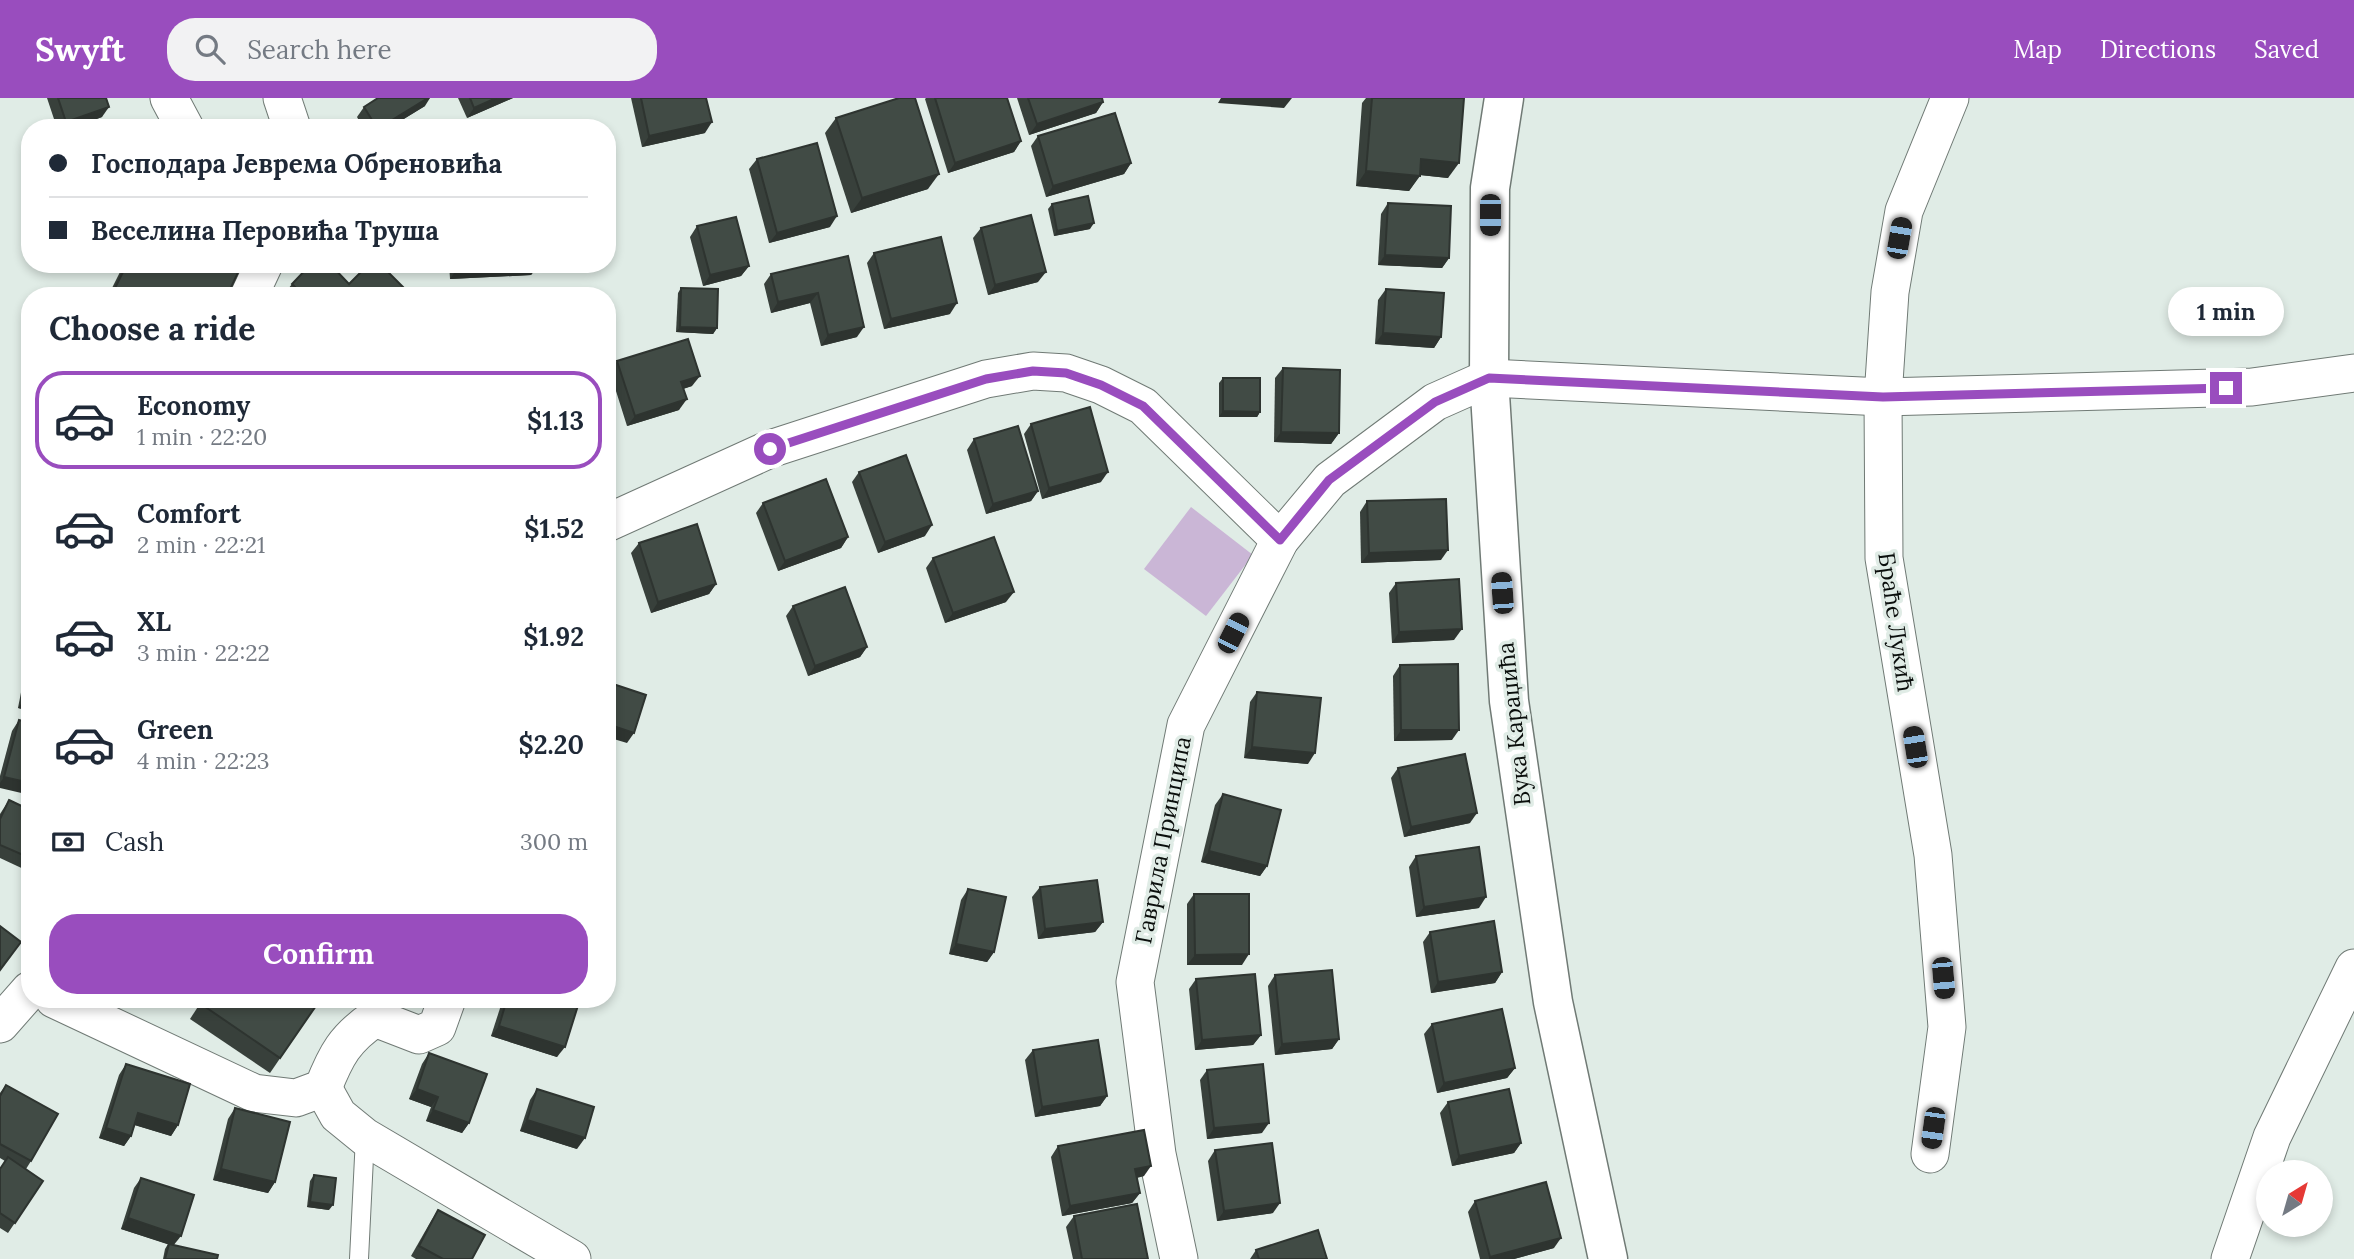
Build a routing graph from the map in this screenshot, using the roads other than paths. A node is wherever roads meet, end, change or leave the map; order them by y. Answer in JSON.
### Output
{"nodes":[{"id":1,"x":169,"y":98,"type":"edge"},
{"id":2,"x":282,"y":98,"type":"edge"},
{"id":3,"x":1504,"y":98,"type":"edge"},
{"id":4,"x":1950,"y":98,"type":"edge"},
{"id":5,"x":180,"y":119,"type":"edge"},
{"id":6,"x":289,"y":119,"type":"edge"},
{"id":7,"x":2354,"y":373,"type":"edge"},
{"id":8,"x":1489,"y":378,"type":"junction"},
{"id":9,"x":1883,"y":397,"type":"junction"},
{"id":10,"x":616,"y":519,"type":"edge"},
{"id":11,"x":1280,"y":540,"type":"junction"},
{"id":12,"x":2354,"y":968,"type":"edge"},
{"id":13,"x":21,"y":1000,"type":"edge"},
{"id":14,"x":73,"y":1008,"type":"edge"},
{"id":15,"x":444,"y":1008,"type":"edge"},
{"id":16,"x":0,"y":1024,"type":"edge"},
{"id":17,"x":323,"y":1088,"type":"junction"},
{"id":18,"x":365,"y":1137,"type":"junction"},
{"id":19,"x":1930,"y":1154,"type":"dead end"},
{"id":20,"x":359,"y":1259,"type":"edge"},
{"id":21,"x":572,"y":1259,"type":"edge"},
{"id":22,"x":1179,"y":1259,"type":"edge"},
{"id":23,"x":1608,"y":1259,"type":"edge"},
{"id":24,"x":2230,"y":1259,"type":"edge"}],
"edges":[{"from":1,"to":5,"type":"street"},
{"from":2,"to":6,"type":"street"},
{"from":3,"to":8,"type":"street","name":"Вука Караџића"},
{"from":4,"to":9,"type":"street","name":"Браће Лукић"},
{"from":7,"to":9,"type":"street"},
{"from":8,"to":9,"type":"street"},
{"from":8,"to":11,"type":"street","name":"Гаврила Принципа"},
{"from":8,"to":23,"type":"street","name":"Вука Караџића"},
{"from":9,"to":19,"type":"street","name":"Браће Лукић"},
{"from":10,"to":11,"type":"street"},
{"from":11,"to":22,"type":"street","name":"Гаврила Принципа"},
{"from":12,"to":24,"type":"street"},
{"from":13,"to":16,"type":"street"},
{"from":14,"to":17,"type":"street"},
{"from":15,"to":17,"type":"street"},
{"from":17,"to":18,"type":"street"},
{"from":18,"to":20,"type":"lane"},
{"from":18,"to":21,"type":"street"}]}
